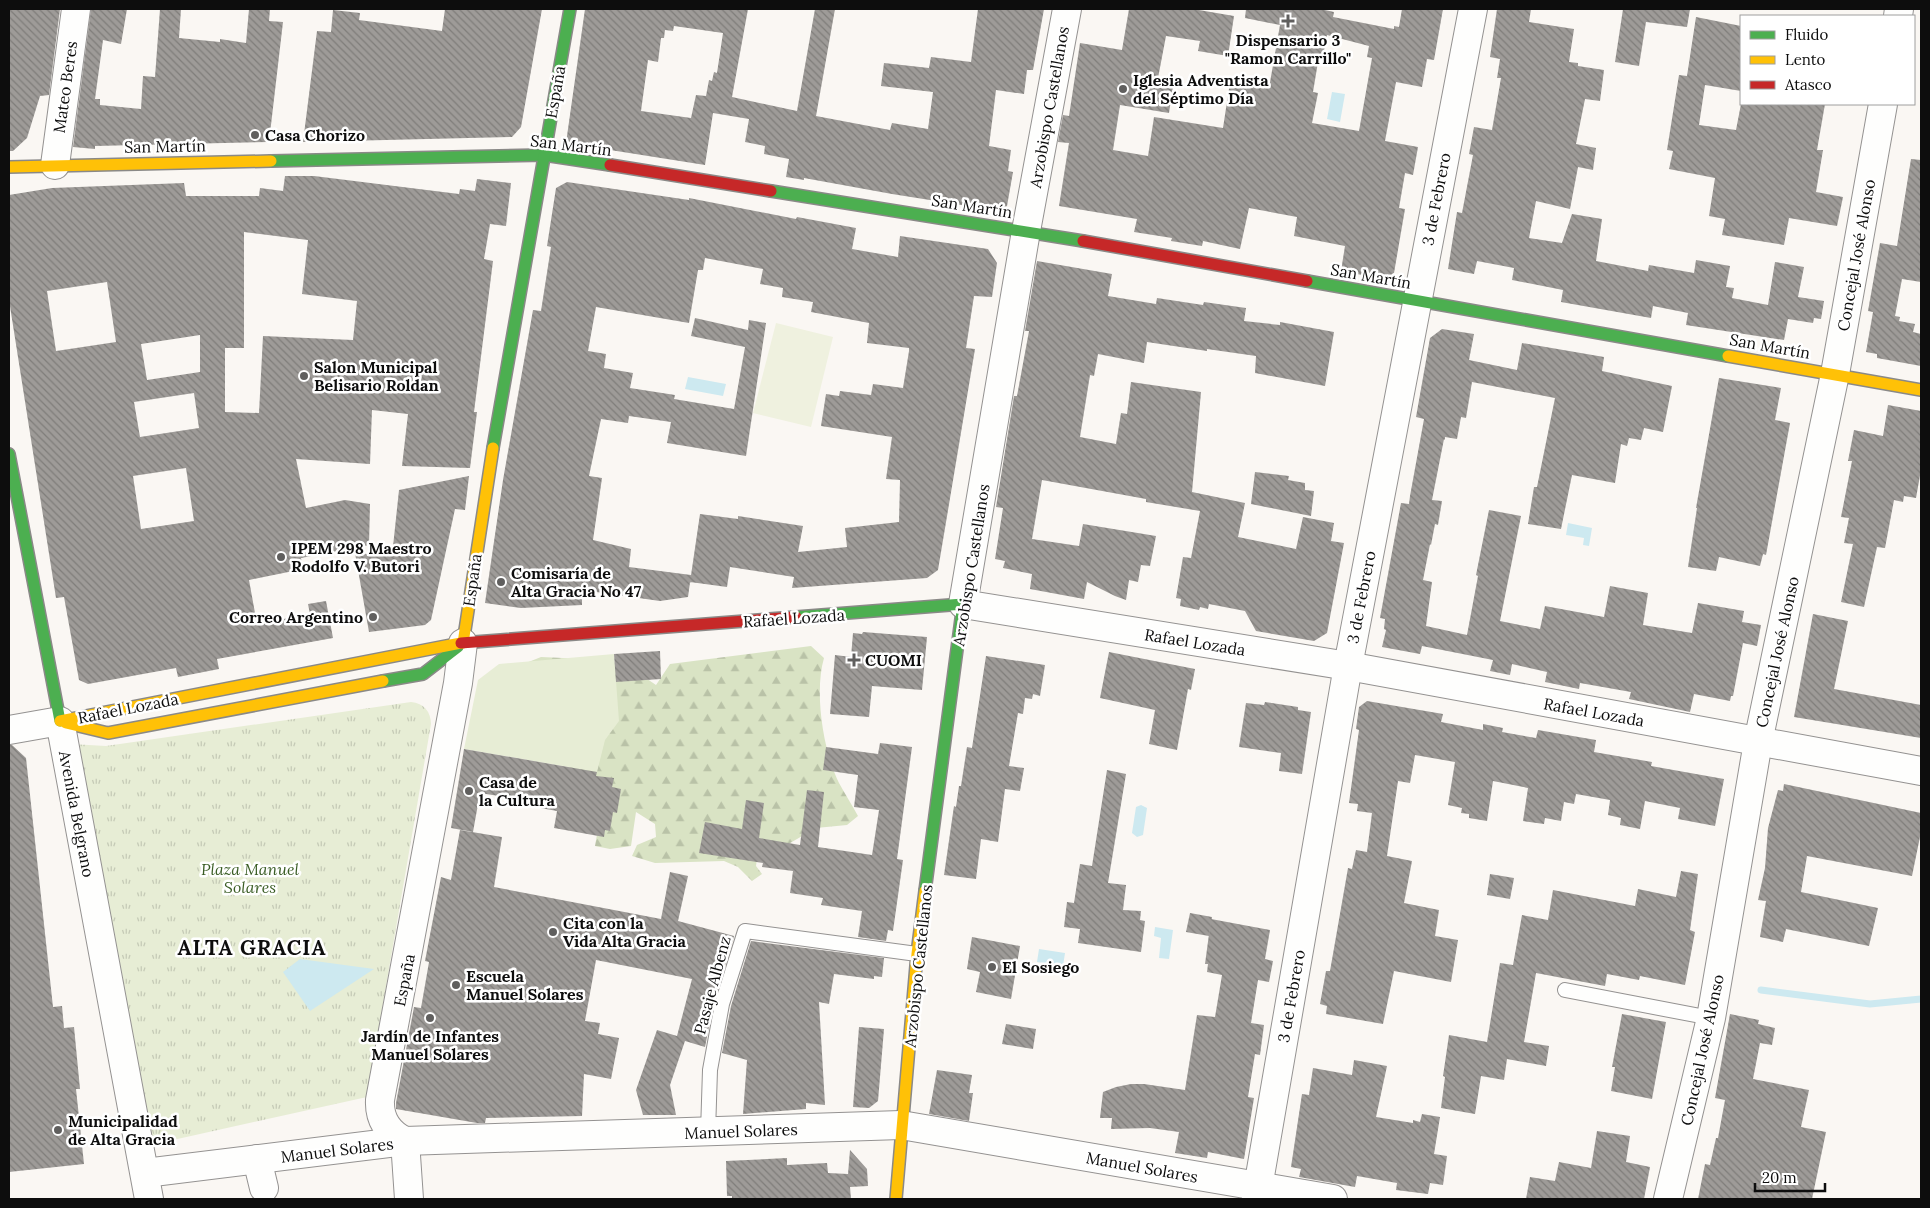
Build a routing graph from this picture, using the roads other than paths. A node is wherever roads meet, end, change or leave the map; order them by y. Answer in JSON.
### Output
{"nodes":[{"id":1,"x":76,"y":9,"type":"edge"},
{"id":2,"x":570,"y":9,"type":"edge"},
{"id":3,"x":1068,"y":9,"type":"edge"},
{"id":4,"x":1473,"y":9,"type":"edge"},
{"id":5,"x":1882,"y":105,"type":"edge"},
{"id":6,"x":544,"y":155,"type":"junction"},
{"id":7,"x":55,"y":165,"type":"junction"},
{"id":8,"x":9,"y":167,"type":"edge"},
{"id":9,"x":1026,"y":231,"type":"junction"},
{"id":10,"x":1417,"y":300,"type":"junction"},
{"id":11,"x":1835,"y":374,"type":"junction"},
{"id":12,"x":1921,"y":390,"type":"edge"},
{"id":13,"x":9,"y":454,"type":"edge"},
{"id":14,"x":964,"y":604,"type":"junction"},
{"id":15,"x":463,"y":643,"type":"junction"},
{"id":16,"x":1348,"y":666,"type":"junction"},
{"id":17,"x":60,"y":721,"type":"junction"},
{"id":18,"x":9,"y":730,"type":"edge"},
{"id":19,"x":1758,"y":742,"type":"junction"},
{"id":20,"x":1921,"y":771,"type":"edge"},
{"id":21,"x":918,"y":954,"type":"junction"},
{"id":22,"x":1565,"y":990,"type":"dead end"},
{"id":23,"x":1711,"y":1018,"type":"junction"},
{"id":24,"x":901,"y":1125,"type":"junction"},
{"id":25,"x":708,"y":1132,"type":"junction"},
{"id":26,"x":405,"y":1141,"type":"junction"},
{"id":27,"x":257,"y":1159,"type":"junction"},
{"id":28,"x":147,"y":1186,"type":"edge"},
{"id":29,"x":264,"y":1188,"type":"dead end"},
{"id":30,"x":1257,"y":1193,"type":"edge"},
{"id":31,"x":409,"y":1199,"type":"edge"},
{"id":32,"x":896,"y":1199,"type":"edge"},
{"id":33,"x":1333,"y":1199,"type":"edge"},
{"id":34,"x":1668,"y":1199,"type":"edge"}],
"edges":[{"from":1,"to":7,"type":"street","name":"Mateo Beres"},
{"from":2,"to":6,"type":"street","name":"España"},
{"from":3,"to":9,"type":"street","name":"Arzobispo Castellanos"},
{"from":4,"to":10,"type":"street","name":"3 de Febrero"},
{"from":5,"to":11,"type":"street","name":"Concejal José Alonso"},
{"from":6,"to":7,"type":"street","name":"San Martín"},
{"from":6,"to":9,"type":"street","name":"San Martín"},
{"from":6,"to":15,"type":"street","name":"España"},
{"from":7,"to":8,"type":"street","name":"San Martín"},
{"from":9,"to":10,"type":"street","name":"San Martín"},
{"from":9,"to":14,"type":"street","name":"Arzobispo Castellanos"},
{"from":10,"to":11,"type":"street","name":"San Martín"},
{"from":10,"to":16,"type":"street","name":"3 de Febrero"},
{"from":11,"to":12,"type":"street","name":"San Martín"},
{"from":11,"to":19,"type":"street","name":"Concejal José Alonso"},
{"from":13,"to":17,"type":"street","name":"Avenida Belgrano"},
{"from":14,"to":15,"type":"street","name":"Rafael Lozada"},
{"from":14,"to":16,"type":"street","name":"Rafael Lozada"},
{"from":14,"to":21,"type":"street","name":"Arzobispo Castellanos"},
{"from":15,"to":17,"type":"street","name":"Rafael Lozada"},
{"from":15,"to":17,"type":"street","name":"Rafael Lozada"},
{"from":15,"to":26,"type":"street","name":"España"},
{"from":16,"to":19,"type":"street","name":"Rafael Lozada"},
{"from":16,"to":30,"type":"street","name":"3 de Febrero"},
{"from":17,"to":18,"type":"street"},
{"from":17,"to":28,"type":"street","name":"Avenida Belgrano"},
{"from":19,"to":20,"type":"street","name":"Rafael Lozada"},
{"from":19,"to":23,"type":"street","name":"Concejal José Alonso"},
{"from":21,"to":24,"type":"street","name":"Arzobispo Castellanos"},
{"from":21,"to":25,"type":"lane","name":"Pasaje Albenz"},
{"from":22,"to":23,"type":"lane"},
{"from":23,"to":34,"type":"street","name":"Concejal José Alonso"},
{"from":24,"to":25,"type":"street","name":"Manuel Solares"},
{"from":24,"to":30,"type":"street","name":"Manuel Solares"},
{"from":24,"to":32,"type":"street","name":"Arzobispo Castellanos"},
{"from":25,"to":26,"type":"street","name":"Manuel Solares"},
{"from":26,"to":27,"type":"street","name":"Manuel Solares"},
{"from":26,"to":31,"type":"street"},
{"from":27,"to":28,"type":"street","name":"Manuel Solares"},
{"from":27,"to":29,"type":"street"},
{"from":30,"to":33,"type":"street","name":"Manuel Solares"}]}
